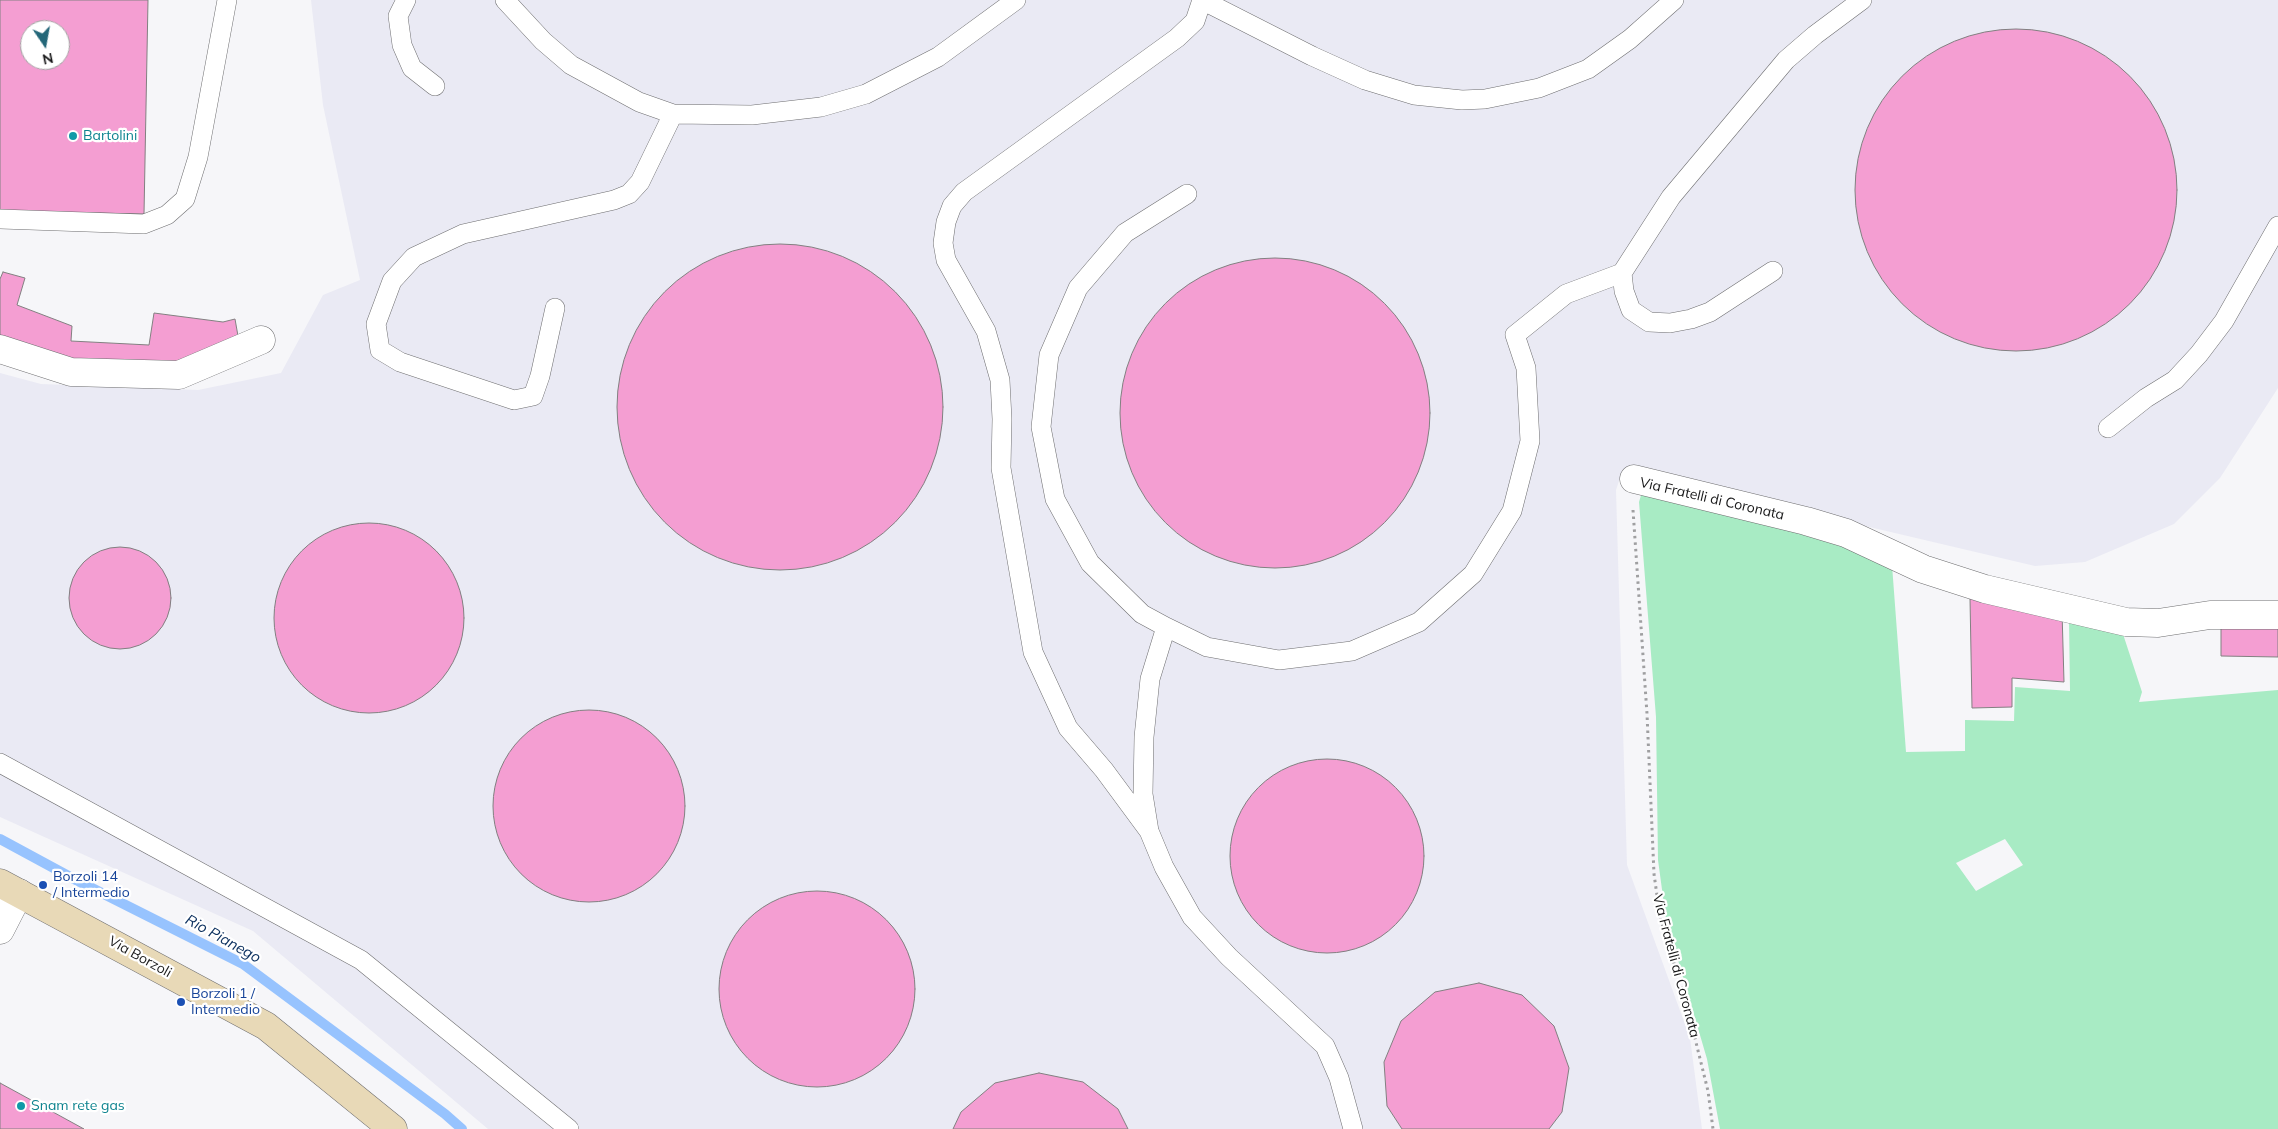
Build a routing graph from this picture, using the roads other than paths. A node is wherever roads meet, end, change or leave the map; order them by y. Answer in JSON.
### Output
{"nodes":[{"id":1,"x":227,"y":0,"type":"edge"},
{"id":2,"x":406,"y":0,"type":"edge"},
{"id":3,"x":505,"y":0,"type":"edge"},
{"id":4,"x":1016,"y":0,"type":"edge"},
{"id":5,"x":1202,"y":0,"type":"edge"},
{"id":6,"x":1674,"y":0,"type":"edge"},
{"id":7,"x":1862,"y":0,"type":"edge"},
{"id":8,"x":436,"y":86,"type":"dead end"},
{"id":9,"x":673,"y":114,"type":"junction"},
{"id":10,"x":1186,"y":194,"type":"dead end"},
{"id":11,"x":0,"y":219,"type":"edge"},
{"id":12,"x":2278,"y":226,"type":"edge"},
{"id":13,"x":1773,"y":271,"type":"dead end"},
{"id":14,"x":1622,"y":273,"type":"junction"},
{"id":15,"x":556,"y":308,"type":"dead end"},
{"id":16,"x":261,"y":340,"type":"dead end"},
{"id":17,"x":0,"y":349,"type":"edge"},
{"id":18,"x":2108,"y":428,"type":"dead end"},
{"id":19,"x":1634,"y":479,"type":"road end"},
{"id":20,"x":2278,"y":616,"type":"edge"},
{"id":21,"x":1166,"y":627,"type":"junction"},
{"id":22,"x":0,"y":763,"type":"edge"},
{"id":23,"x":1149,"y":831,"type":"junction"},
{"id":24,"x":10,"y":888,"type":"edge"},
{"id":25,"x":0,"y":930,"type":"edge"},
{"id":26,"x":394,"y":1129,"type":"edge"},
{"id":27,"x":569,"y":1129,"type":"edge"},
{"id":28,"x":1353,"y":1129,"type":"edge"}],
"edges":[{"from":1,"to":11,"type":"lane"},
{"from":2,"to":8,"type":"lane"},
{"from":3,"to":9,"type":"lane"},
{"from":4,"to":9,"type":"lane"},
{"from":5,"to":6,"type":"lane"},
{"from":5,"to":23,"type":"lane"},
{"from":7,"to":14,"type":"lane"},
{"from":9,"to":15,"type":"lane"},
{"from":10,"to":21,"type":"lane"},
{"from":12,"to":18,"type":"lane"},
{"from":13,"to":14,"type":"lane"},
{"from":14,"to":21,"type":"lane"},
{"from":16,"to":17,"type":"street"},
{"from":19,"to":20,"type":"street","name":"Via Fratelli di Coronata"},
{"from":21,"to":23,"type":"lane"},
{"from":22,"to":27,"type":"lane"},
{"from":23,"to":28,"type":"lane"},
{"from":24,"to":25,"type":"street"},
{"from":24,"to":26,"type":"main road","name":"Via Borzoli"}]}
